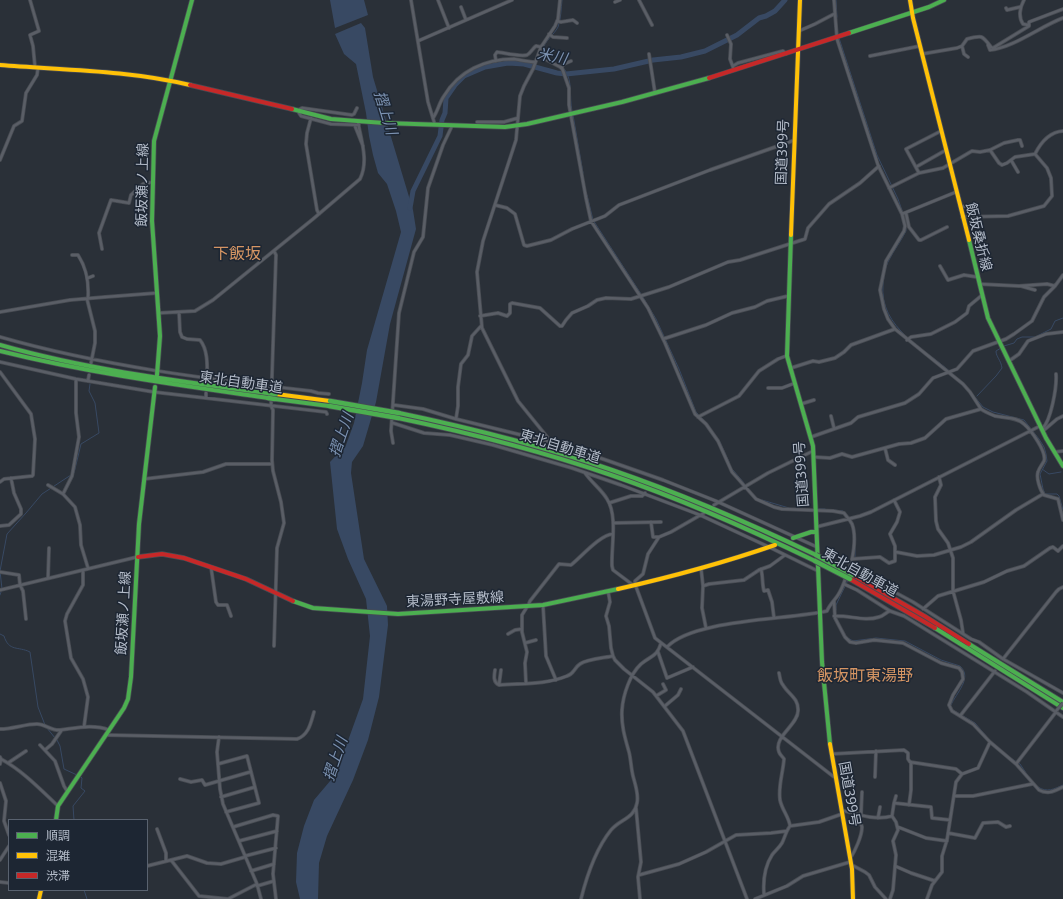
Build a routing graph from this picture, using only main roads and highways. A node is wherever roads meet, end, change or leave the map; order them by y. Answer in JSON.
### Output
{"nodes":[{"id":1,"x":192,"y":0,"type":"edge"},
{"id":2,"x":800,"y":0,"type":"edge"},
{"id":3,"x":910,"y":0,"type":"edge"},
{"id":4,"x":944,"y":0,"type":"edge"},
{"id":5,"x":912,"y":12,"type":"junction"},
{"id":6,"x":798,"y":50,"type":"junction"},
{"id":7,"x":0,"y":65,"type":"edge"},
{"id":8,"x":170,"y":80,"type":"junction"},
{"id":9,"x":0,"y":346,"type":"edge"},
{"id":10,"x":0,"y":351,"type":"edge"},
{"id":11,"x":158,"y":373,"type":"road end"},
{"id":12,"x":155,"y":390,"type":"road end"},
{"id":13,"x":268,"y":396,"type":"junction"},
{"id":14,"x":1063,"y":466,"type":"edge"},
{"id":15,"x":816,"y":529,"type":"junction"},
{"id":16,"x":794,"y":537,"type":"road end"},
{"id":17,"x":775,"y":545,"type":"dead end"},
{"id":18,"x":138,"y":557,"type":"junction"},
{"id":19,"x":852,"y":577,"type":"junction"},
{"id":20,"x":1063,"y":702,"type":"edge"},
{"id":21,"x":1063,"y":708,"type":"edge"},
{"id":22,"x":56,"y":819,"type":"edge"},
{"id":23,"x":853,"y":899,"type":"edge"}],
"edges":[{"from":1,"to":8,"type":"main road","name":"飯坂瀬ノ上線"},
{"from":2,"to":6,"type":"main road","name":"国道399号"},
{"from":3,"to":5,"type":"main road","name":"飯坂桑折線"},
{"from":4,"to":5,"type":"main road"},
{"from":5,"to":6,"type":"main road"},
{"from":5,"to":14,"type":"main road","name":"飯坂桑折線"},
{"from":6,"to":8,"type":"main road"},
{"from":6,"to":15,"type":"main road","name":"国道399号"},
{"from":7,"to":8,"type":"main road"},
{"from":8,"to":11,"type":"main road","name":"飯坂瀬ノ上線"},
{"from":9,"to":13,"type":"main road","name":"東北自動車道"},
{"from":10,"to":13,"type":"main road","name":"東北自動車道"},
{"from":12,"to":18,"type":"main road","name":"飯坂瀬ノ上線"},
{"from":13,"to":19,"type":"main road","name":"東北自動車道","bridge":true},
{"from":15,"to":16,"type":"main road"},
{"from":15,"to":23,"type":"main road","name":"国道399号"},
{"from":17,"to":18,"type":"main road","name":"東湯野寺屋敷線"},
{"from":18,"to":22,"type":"main road","name":"飯坂瀬ノ上線"},
{"from":19,"to":20,"type":"main road","name":"東北自動車道"},
{"from":19,"to":21,"type":"main road","name":"東北自動車道"}]}
